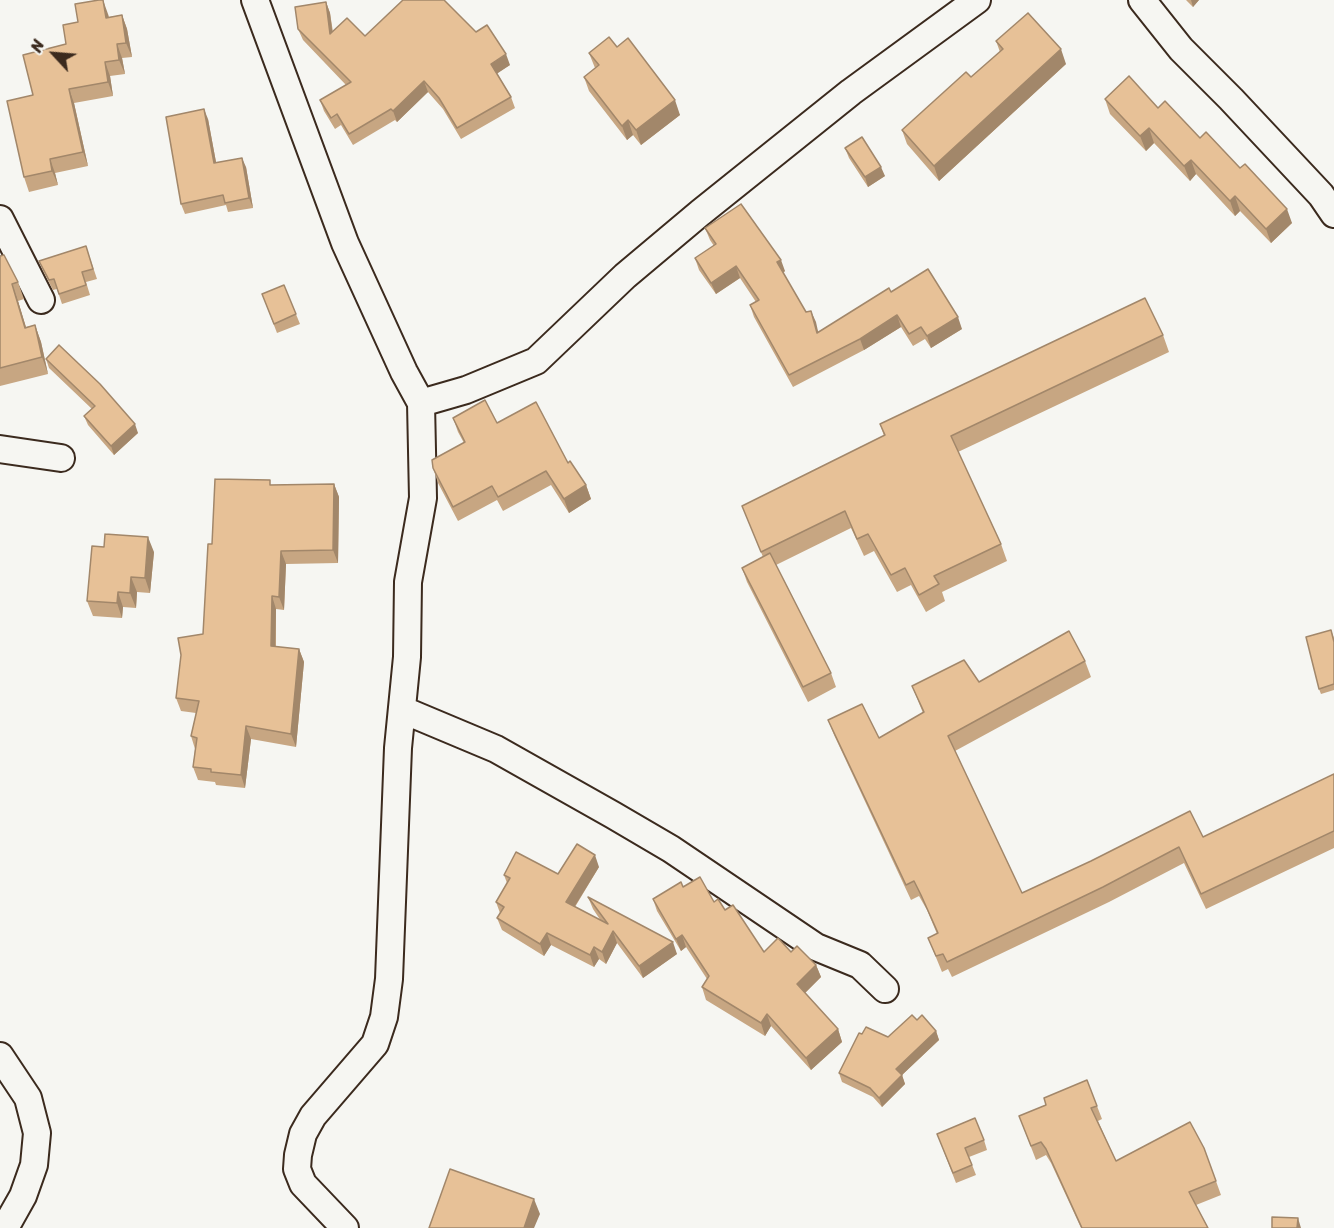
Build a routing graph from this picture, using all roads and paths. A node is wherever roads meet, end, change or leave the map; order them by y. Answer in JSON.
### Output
{"nodes":[{"id":1,"x":255,"y":0,"type":"edge"},
{"id":2,"x":977,"y":0,"type":"edge"},
{"id":3,"x":1142,"y":0,"type":"edge"},
{"id":4,"x":1334,"y":213,"type":"edge"},
{"id":5,"x":0,"y":219,"type":"edge"},
{"id":6,"x":41,"y":300,"type":"dead end"},
{"id":7,"x":422,"y":403,"type":"junction"},
{"id":8,"x":0,"y":449,"type":"edge"},
{"id":9,"x":61,"y":458,"type":"dead end"},
{"id":10,"x":403,"y":710,"type":"junction"},
{"id":11,"x":885,"y":989,"type":"dead end"},
{"id":12,"x":0,"y":1056,"type":"edge"},
{"id":13,"x":4,"y":1228,"type":"edge"},
{"id":14,"x":345,"y":1228,"type":"edge"}],
"edges":[{"from":1,"to":7,"type":"street"},
{"from":2,"to":7,"type":"street"},
{"from":3,"to":4,"type":"street"},
{"from":5,"to":6,"type":"street"},
{"from":7,"to":10,"type":"street"},
{"from":8,"to":9,"type":"street"},
{"from":10,"to":11,"type":"street"},
{"from":10,"to":14,"type":"street"},
{"from":12,"to":13,"type":"street"}]}
